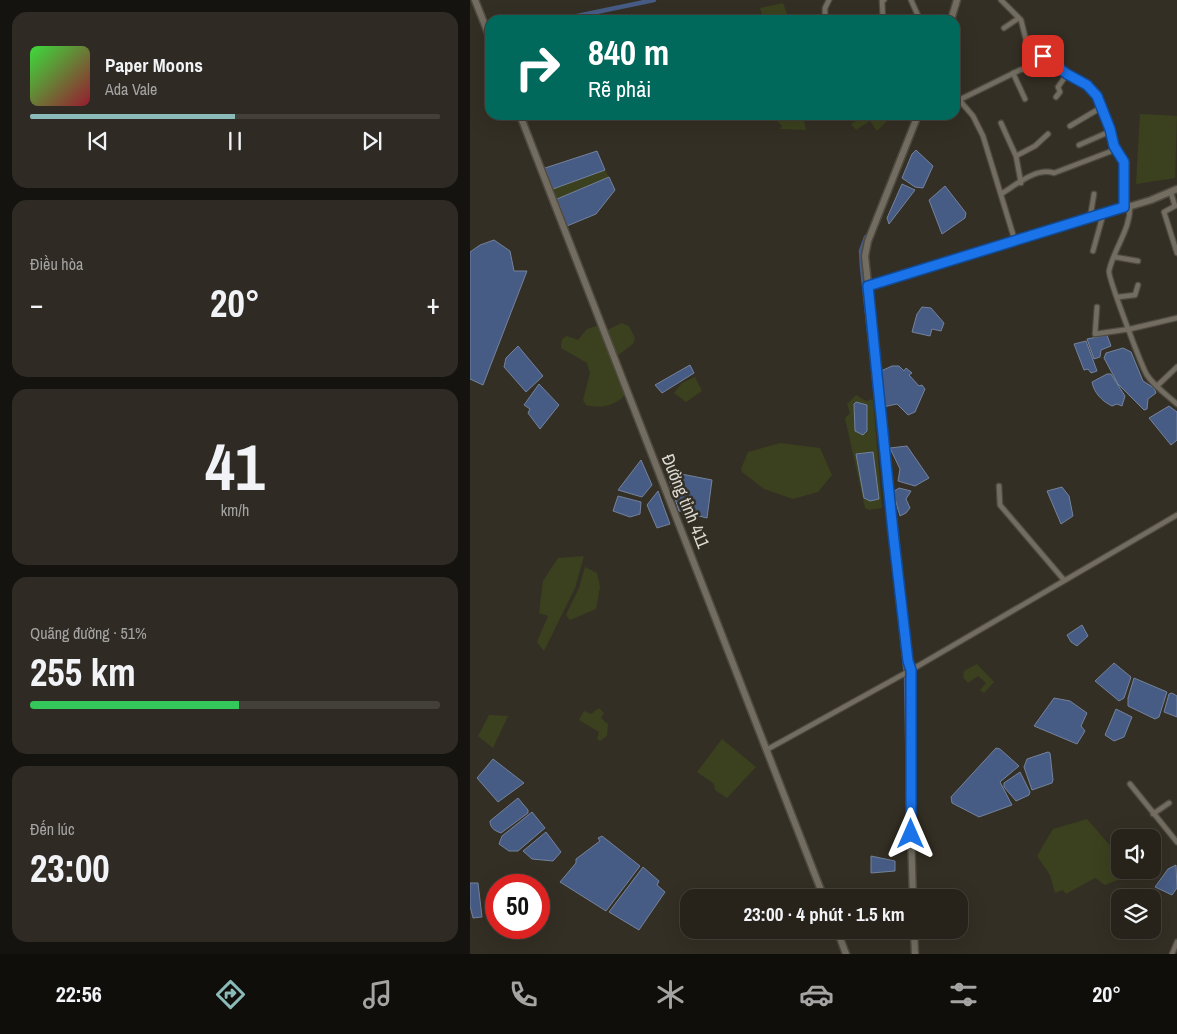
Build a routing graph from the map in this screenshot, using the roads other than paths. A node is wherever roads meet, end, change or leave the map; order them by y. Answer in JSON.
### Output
{"nodes":[{"id":1,"x":475,"y":0,"type":"edge"},
{"id":2,"x":828,"y":0,"type":"edge"},
{"id":3,"x":882,"y":0,"type":"edge"},
{"id":4,"x":911,"y":0,"type":"edge"},
{"id":5,"x":957,"y":0,"type":"edge"},
{"id":6,"x":1001,"y":0,"type":"edge"},
{"id":7,"x":825,"y":15,"type":"edge"},
{"id":8,"x":882,"y":15,"type":"edge"},
{"id":9,"x":918,"y":15,"type":"edge"},
{"id":10,"x":952,"y":15,"type":"edge"},
{"id":11,"x":1019,"y":18,"type":"junction"},
{"id":12,"x":485,"y":25,"type":"edge"},
{"id":13,"x":1004,"y":28,"type":"dead end"},
{"id":14,"x":1043,"y":56,"type":"junction"},
{"id":15,"x":1013,"y":73,"type":"junction"},
{"id":16,"x":1067,"y":74,"type":"junction"},
{"id":17,"x":1056,"y":97,"type":"dead end"},
{"id":18,"x":1025,"y":99,"type":"dead end"},
{"id":19,"x":960,"y":100,"type":"edge"},
{"id":20,"x":960,"y":101,"type":"edge"},
{"id":21,"x":1102,"y":107,"type":"junction"},
{"id":22,"x":522,"y":120,"type":"edge"},
{"id":23,"x":916,"y":120,"type":"edge"},
{"id":24,"x":1001,"y":123,"type":"dead end"},
{"id":25,"x":1070,"y":126,"type":"dead end"},
{"id":26,"x":1111,"y":131,"type":"junction"},
{"id":27,"x":1048,"y":134,"type":"dead end"},
{"id":28,"x":1079,"y":145,"type":"dead end"},
{"id":29,"x":1116,"y":149,"type":"junction"},
{"id":30,"x":1016,"y":156,"type":"junction"},
{"id":31,"x":1021,"y":182,"type":"junction"},
{"id":32,"x":1174,"y":191,"type":"edge"},
{"id":33,"x":1001,"y":194,"type":"junction"},
{"id":34,"x":1094,"y":194,"type":"dead end"},
{"id":35,"x":1127,"y":206,"type":"junction"},
{"id":36,"x":1103,"y":214,"type":"junction"},
{"id":37,"x":1090,"y":218,"type":"junction"},
{"id":38,"x":1015,"y":241,"type":"junction"},
{"id":39,"x":1093,"y":251,"type":"dead end"},
{"id":40,"x":1177,"y":253,"type":"edge"},
{"id":41,"x":1115,"y":257,"type":"junction"},
{"id":42,"x":1138,"y":261,"type":"dead end"},
{"id":43,"x":1138,"y":285,"type":"dead end"},
{"id":44,"x":868,"y":286,"type":"junction"},
{"id":45,"x":1118,"y":296,"type":"junction"},
{"id":46,"x":1097,"y":307,"type":"dead end"},
{"id":47,"x":1177,"y":318,"type":"edge"},
{"id":48,"x":1130,"y":329,"type":"junction"},
{"id":49,"x":1177,"y":367,"type":"edge"},
{"id":50,"x":1157,"y":386,"type":"junction"},
{"id":51,"x":1177,"y":404,"type":"edge"},
{"id":52,"x":999,"y":486,"type":"dead end"},
{"id":53,"x":1177,"y":515,"type":"edge"},
{"id":54,"x":1064,"y":580,"type":"junction"},
{"id":55,"x":911,"y":670,"type":"junction"},
{"id":56,"x":768,"y":750,"type":"junction"},
{"id":57,"x":1130,"y":784,"type":"dead end"},
{"id":58,"x":1169,"y":803,"type":"dead end"},
{"id":59,"x":1154,"y":814,"type":"junction"},
{"id":60,"x":1177,"y":842,"type":"edge"},
{"id":61,"x":821,"y":889,"type":"edge"},
{"id":62,"x":913,"y":889,"type":"edge"},
{"id":63,"x":840,"y":939,"type":"edge"},
{"id":64,"x":914,"y":939,"type":"edge"},
{"id":65,"x":1177,"y":942,"type":"edge"},
{"id":66,"x":845,"y":954,"type":"edge"},
{"id":67,"x":915,"y":954,"type":"edge"},
{"id":68,"x":1172,"y":954,"type":"edge"}],
"edges":[{"from":1,"to":12,"type":"main road"},
{"from":2,"to":7,"type":"street"},
{"from":3,"to":8,"type":"street"},
{"from":4,"to":9,"type":"street"},
{"from":5,"to":10,"type":"main road"},
{"from":6,"to":11,"type":"street"},
{"from":11,"to":13,"type":"street"},
{"from":11,"to":14,"type":"street"},
{"from":14,"to":15,"type":"street"},
{"from":14,"to":16,"type":"street"},
{"from":15,"to":18,"type":"street"},
{"from":15,"to":19,"type":"street"},
{"from":16,"to":17,"type":"street"},
{"from":16,"to":21,"type":"street"},
{"from":20,"to":33,"type":"street"},
{"from":21,"to":25,"type":"street"},
{"from":21,"to":26,"type":"street"},
{"from":22,"to":56,"type":"main road","name":"Đường tỉnh 411"},
{"from":23,"to":44,"type":"main road"},
{"from":24,"to":30,"type":"street"},
{"from":26,"to":28,"type":"street"},
{"from":26,"to":29,"type":"street"},
{"from":27,"to":30,"type":"street"},
{"from":29,"to":31,"type":"street"},
{"from":29,"to":35,"type":"street"},
{"from":30,"to":31,"type":"street"},
{"from":31,"to":33,"type":"street"},
{"from":32,"to":35,"type":"main road"},
{"from":32,"to":40,"type":"street"},
{"from":33,"to":38,"type":"street"},
{"from":34,"to":37,"type":"street"},
{"from":35,"to":36,"type":"main road"},
{"from":35,"to":41,"type":"street"},
{"from":36,"to":37,"type":"main road"},
{"from":36,"to":39,"type":"street"},
{"from":37,"to":38,"type":"main road"},
{"from":38,"to":44,"type":"main road"},
{"from":41,"to":42,"type":"street"},
{"from":41,"to":45,"type":"street"},
{"from":43,"to":45,"type":"street"},
{"from":44,"to":55,"type":"main road"},
{"from":45,"to":48,"type":"street"},
{"from":46,"to":48,"type":"street"},
{"from":47,"to":48,"type":"street"},
{"from":48,"to":50,"type":"street"},
{"from":49,"to":50,"type":"street"},
{"from":50,"to":51,"type":"street"},
{"from":52,"to":54,"type":"street"},
{"from":53,"to":54,"type":"street"},
{"from":54,"to":55,"type":"street"},
{"from":55,"to":56,"type":"street"},
{"from":55,"to":62,"type":"main road"},
{"from":56,"to":61,"type":"main road","name":"Đường tỉnh 411"},
{"from":57,"to":59,"type":"street"},
{"from":58,"to":59,"type":"street"},
{"from":59,"to":60,"type":"street"},
{"from":63,"to":66,"type":"main road"},
{"from":64,"to":67,"type":"main road"},
{"from":65,"to":68,"type":"street"}]}
